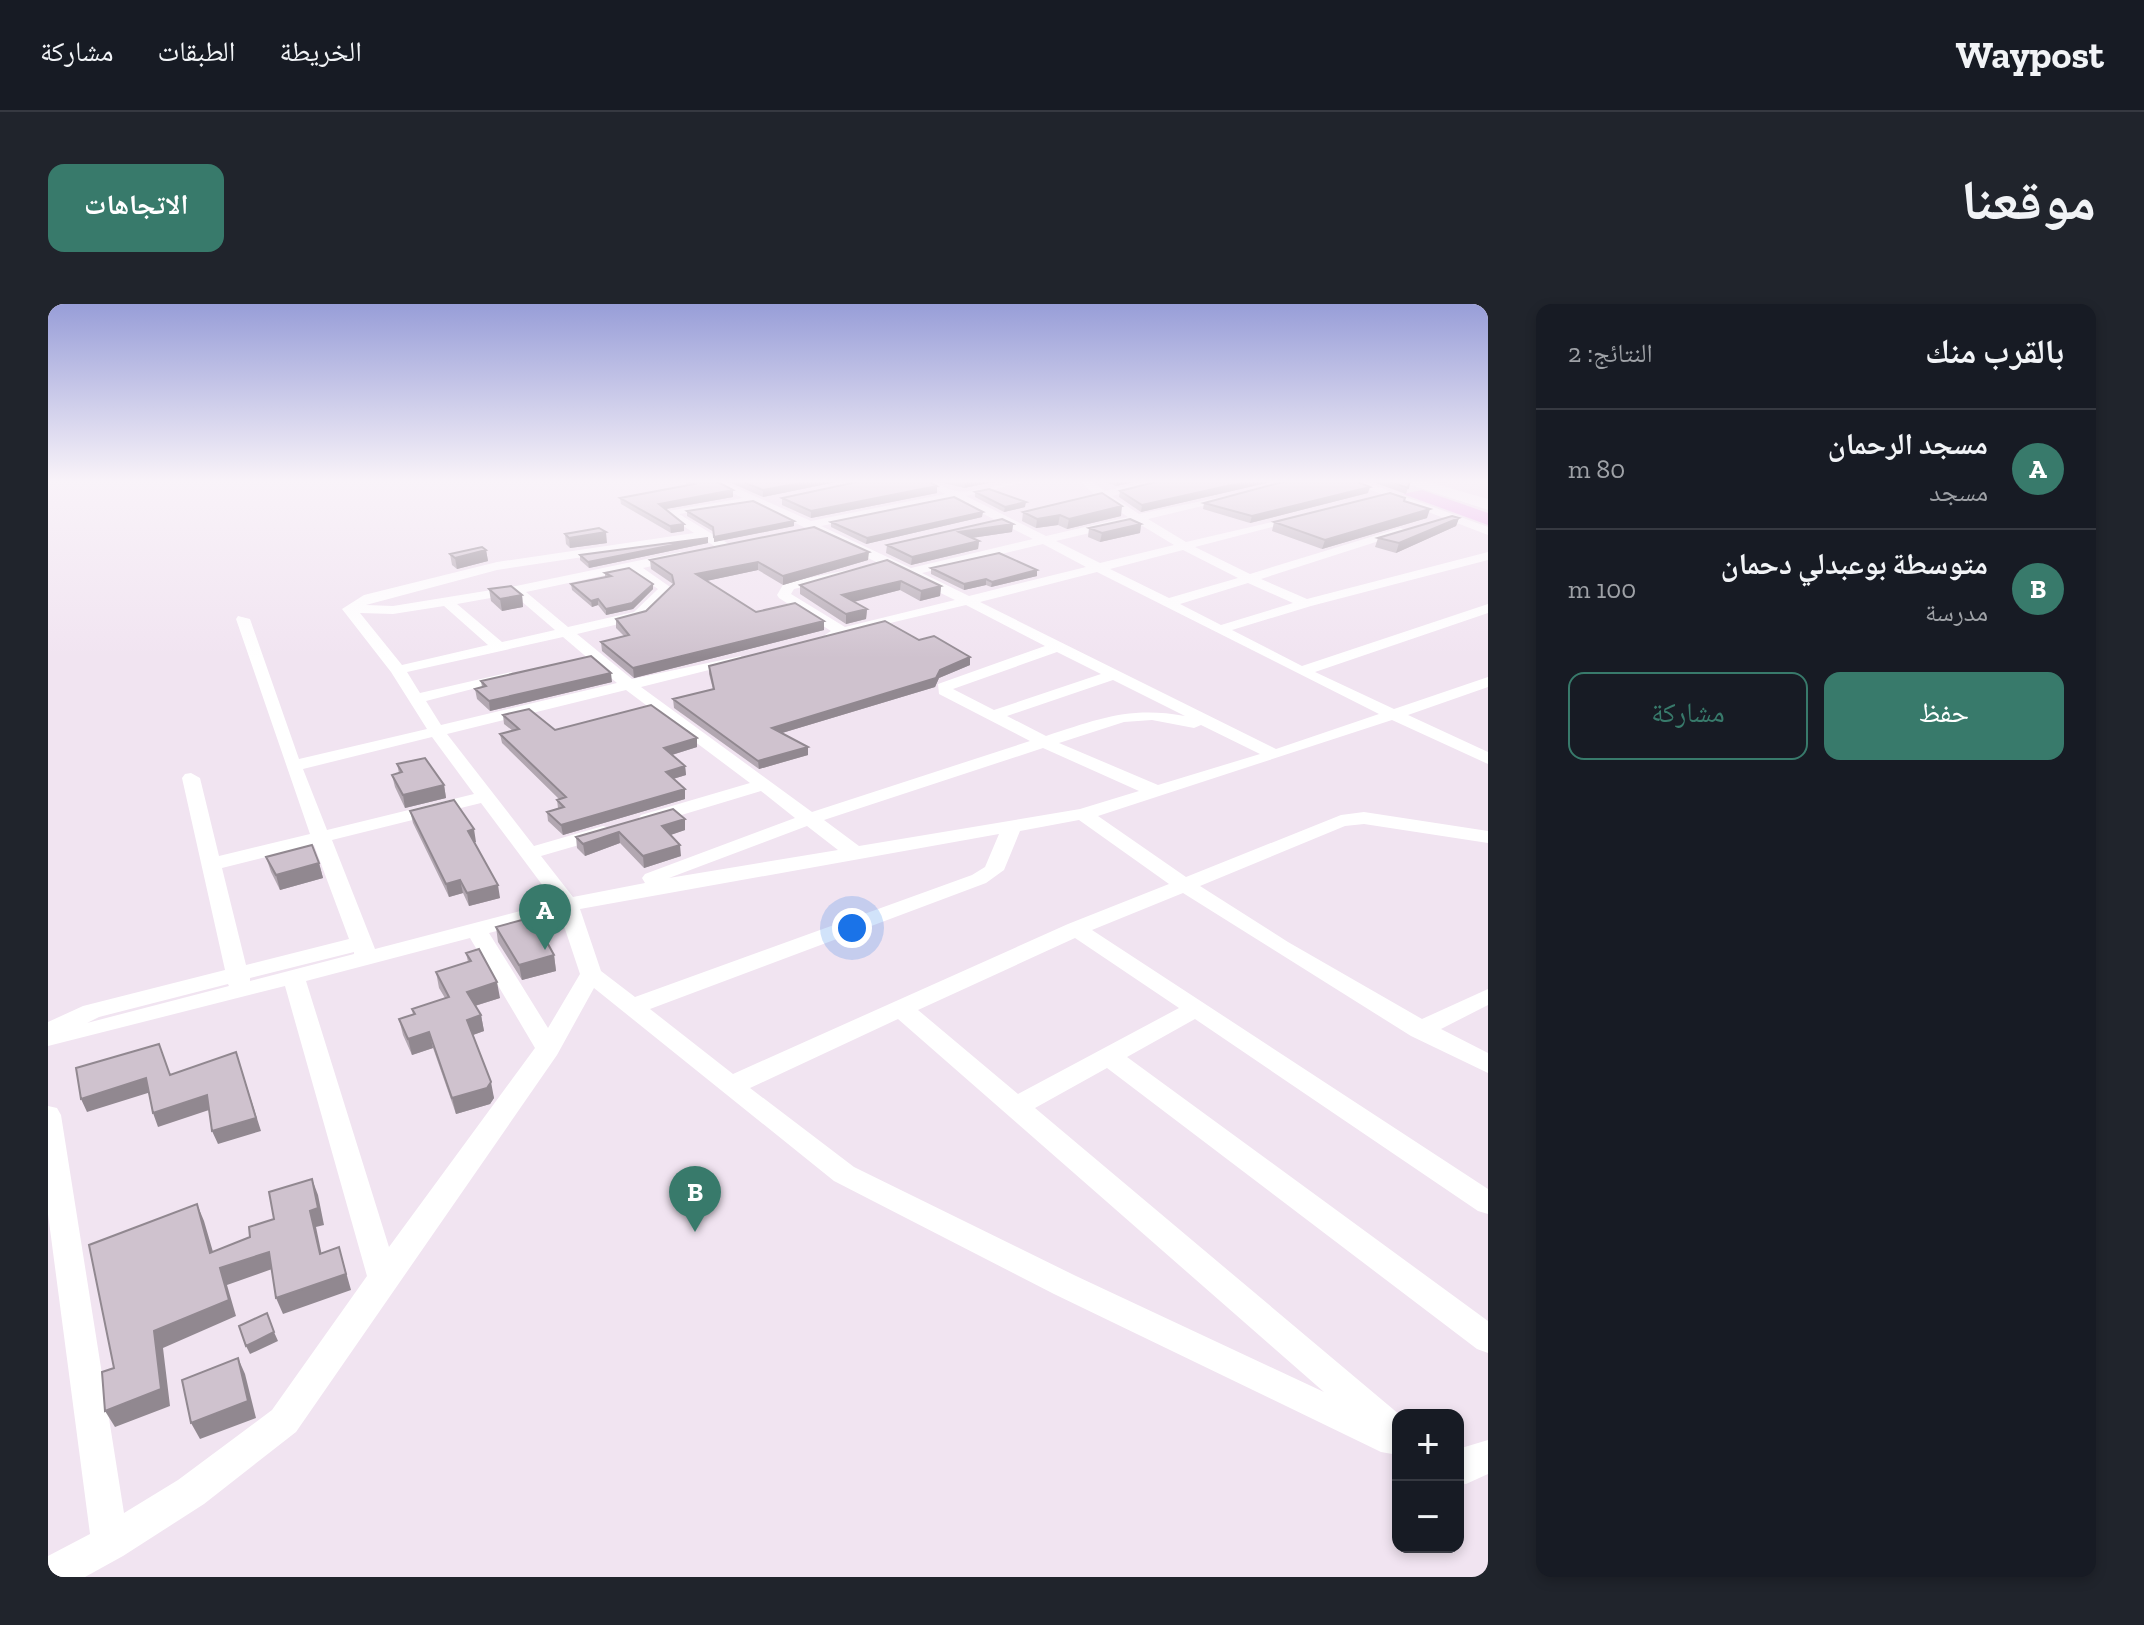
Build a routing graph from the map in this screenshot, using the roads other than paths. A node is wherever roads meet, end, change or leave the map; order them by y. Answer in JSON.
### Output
{"nodes":[{"id":1,"x":674,"y":539,"type":"edge"},
{"id":2,"x":716,"y":539,"type":"edge"},
{"id":3,"x":846,"y":539,"type":"edge"},
{"id":4,"x":1172,"y":539,"type":"edge"},
{"id":5,"x":1210,"y":539,"type":"edge"},
{"id":6,"x":1378,"y":539,"type":"edge"},
{"id":7,"x":1045,"y":540,"type":"joint"},
{"id":8,"x":1184,"y":546,"type":"junction"},
{"id":9,"x":1488,"y":556,"type":"edge"},
{"id":10,"x":889,"y":562,"type":"junction"},
{"id":11,"x":632,"y":566,"type":"junction"},
{"id":12,"x":1099,"y":568,"type":"junction"},
{"id":13,"x":910,"y":572,"type":"junction"},
{"id":14,"x":1249,"y":579,"type":"junction"},
{"id":15,"x":516,"y":590,"type":"junction"},
{"id":16,"x":966,"y":599,"type":"junction"},
{"id":17,"x":445,"y":600,"type":"junction"},
{"id":18,"x":1168,"y":603,"type":"junction"},
{"id":19,"x":1306,"y":603,"type":"junction"},
{"id":20,"x":1488,"y":608,"type":"edge"},
{"id":21,"x":349,"y":609,"type":"junction"},
{"id":22,"x":243,"y":619,"type":"dead end"},
{"id":23,"x":1219,"y":630,"type":"junction"},
{"id":24,"x":843,"y":632,"type":"junction"},
{"id":25,"x":570,"y":633,"type":"junction"},
{"id":26,"x":812,"y":640,"type":"edge"},
{"id":27,"x":1059,"y":646,"type":"junction"},
{"id":28,"x":500,"y":648,"type":"junction"},
{"id":29,"x":751,"y":655,"type":"edge"},
{"id":30,"x":398,"y":670,"type":"junction"},
{"id":31,"x":1301,"y":671,"type":"junction"},
{"id":32,"x":521,"y":674,"type":"edge"},
{"id":33,"x":1115,"y":674,"type":"junction"},
{"id":34,"x":1488,"y":682,"type":"edge"},
{"id":35,"x":630,"y":686,"type":"junction"},
{"id":36,"x":415,"y":699,"type":"junction"},
{"id":37,"x":1391,"y":714,"type":"junction"},
{"id":38,"x":992,"y":716,"type":"junction"},
{"id":39,"x":1224,"y":729,"type":"junction"},
{"id":40,"x":437,"y":732,"type":"junction"},
{"id":41,"x":1044,"y":742,"type":"junction"},
{"id":42,"x":1275,"y":755,"type":"junction"},
{"id":43,"x":1488,"y":759,"type":"edge"},
{"id":44,"x":293,"y":766,"type":"junction"},
{"id":45,"x":191,"y":778,"type":"dead end"},
{"id":46,"x":763,"y":785,"type":"junction"},
{"id":47,"x":1156,"y":791,"type":"junction"},
{"id":48,"x":487,"y":796,"type":"junction"},
{"id":49,"x":1083,"y":814,"type":"junction"},
{"id":50,"x":809,"y":819,"type":"junction"},
{"id":51,"x":1011,"y":829,"type":"junction"},
{"id":52,"x":1488,"y":837,"type":"edge"},
{"id":53,"x":320,"y":839,"type":"junction"},
{"id":54,"x":854,"y":852,"type":"junction"},
{"id":55,"x":531,"y":853,"type":"junction"},
{"id":56,"x":209,"y":865,"type":"junction"},
{"id":57,"x":1182,"y":885,"type":"junction"},
{"id":58,"x":603,"y":896,"type":"junction"},
{"id":59,"x":568,"y":905,"type":"junction"},
{"id":60,"x":1076,"y":929,"type":"junction"},
{"id":61,"x":477,"y":931,"type":"junction"},
{"id":62,"x":364,"y":951,"type":"junction"},
{"id":63,"x":591,"y":974,"type":"junction"},
{"id":64,"x":294,"y":978,"type":"junction"},
{"id":65,"x":239,"y":982,"type":"junction"},
{"id":66,"x":1488,"y":996,"type":"edge"},
{"id":67,"x":634,"y":1006,"type":"junction"},
{"id":68,"x":901,"y":1008,"type":"junction"},
{"id":69,"x":1196,"y":1009,"type":"junction"},
{"id":70,"x":1420,"y":1030,"type":"junction"},
{"id":71,"x":48,"y":1035,"type":"edge"},
{"id":72,"x":548,"y":1049,"type":"junction"},
{"id":73,"x":1107,"y":1055,"type":"junction"},
{"id":74,"x":1488,"y":1064,"type":"edge"},
{"id":75,"x":731,"y":1086,"type":"junction"},
{"id":76,"x":1017,"y":1106,"type":"junction"},
{"id":77,"x":48,"y":1115,"type":"edge"},
{"id":78,"x":1488,"y":1203,"type":"edge"},
{"id":79,"x":383,"y":1278,"type":"junction"},
{"id":80,"x":1488,"y":1339,"type":"edge"},
{"id":81,"x":1392,"y":1430,"type":"edge"},
{"id":82,"x":1392,"y":1441,"type":"edge"},
{"id":83,"x":1488,"y":1456,"type":"edge"},
{"id":84,"x":1464,"y":1467,"type":"edge"},
{"id":85,"x":110,"y":1543,"type":"junction"},
{"id":86,"x":48,"y":1577,"type":"edge"}],
"edges":[{"from":1,"to":21,"type":"street"},
{"from":2,"to":11,"type":"street"},
{"from":3,"to":10,"type":"street"},
{"from":4,"to":8,"type":"street"},
{"from":5,"to":8,"type":"street"},
{"from":6,"to":14,"type":"street"},
{"from":7,"to":12,"type":"street"},
{"from":7,"to":13,"type":"street"},
{"from":8,"to":12,"type":"street"},
{"from":8,"to":14,"type":"street"},
{"from":9,"to":19,"type":"street"},
{"from":10,"to":13,"type":"street"},
{"from":10,"to":24,"type":"street"},
{"from":11,"to":15,"type":"street"},
{"from":11,"to":25,"type":"street"},
{"from":12,"to":16,"type":"street"},
{"from":12,"to":18,"type":"street"},
{"from":13,"to":16,"type":"street"},
{"from":14,"to":18,"type":"street"},
{"from":14,"to":19,"type":"street"},
{"from":15,"to":17,"type":"street"},
{"from":15,"to":25,"type":"street"},
{"from":16,"to":24,"type":"street"},
{"from":16,"to":27,"type":"street"},
{"from":17,"to":21,"type":"street"},
{"from":17,"to":28,"type":"street"},
{"from":18,"to":23,"type":"street"},
{"from":19,"to":23,"type":"street"},
{"from":20,"to":31,"type":"street"},
{"from":21,"to":30,"type":"street"},
{"from":22,"to":44,"type":"street"},
{"from":23,"to":31,"type":"street"},
{"from":24,"to":26,"type":"street"},
{"from":25,"to":28,"type":"street"},
{"from":25,"to":35,"type":"street"},
{"from":27,"to":33,"type":"street"},
{"from":27,"to":38,"type":"street"},
{"from":28,"to":30,"type":"street"},
{"from":29,"to":35,"type":"street"},
{"from":30,"to":36,"type":"street"},
{"from":31,"to":37,"type":"street"},
{"from":32,"to":36,"type":"street"},
{"from":33,"to":38,"type":"street"},
{"from":33,"to":39,"type":"street"},
{"from":34,"to":37,"type":"street"},
{"from":35,"to":40,"type":"street"},
{"from":35,"to":46,"type":"street"},
{"from":36,"to":40,"type":"street"},
{"from":37,"to":42,"type":"street"},
{"from":37,"to":43,"type":"street"},
{"from":38,"to":41,"type":"street"},
{"from":39,"to":41,"type":"street"},
{"from":39,"to":42,"type":"street"},
{"from":40,"to":44,"type":"street"},
{"from":40,"to":48,"type":"street"},
{"from":41,"to":47,"type":"street"},
{"from":41,"to":50,"type":"street"},
{"from":42,"to":47,"type":"street"},
{"from":44,"to":53,"type":"street"},
{"from":45,"to":56,"type":"street"},
{"from":46,"to":50,"type":"street"},
{"from":46,"to":55,"type":"street"},
{"from":47,"to":49,"type":"street"},
{"from":48,"to":53,"type":"street"},
{"from":48,"to":55,"type":"street"},
{"from":49,"to":51,"type":"street"},
{"from":49,"to":57,"type":"street"},
{"from":50,"to":54,"type":"street"},
{"from":50,"to":58,"type":"street"},
{"from":51,"to":54,"type":"street"},
{"from":51,"to":67,"type":"street"},
{"from":52,"to":57,"type":"street"},
{"from":53,"to":56,"type":"street"},
{"from":53,"to":62,"type":"street"},
{"from":54,"to":58,"type":"street"},
{"from":55,"to":59,"type":"street"},
{"from":56,"to":65,"type":"street"},
{"from":57,"to":60,"type":"street"},
{"from":57,"to":70,"type":"street"},
{"from":58,"to":59,"type":"street"},
{"from":59,"to":61,"type":"street"},
{"from":59,"to":63,"type":"street"},
{"from":60,"to":68,"type":"street"},
{"from":60,"to":69,"type":"street"},
{"from":61,"to":62,"type":"street"},
{"from":61,"to":72,"type":"street"},
{"from":62,"to":64,"type":"street"},
{"from":62,"to":65,"type":"street"},
{"from":63,"to":67,"type":"street"},
{"from":63,"to":72,"type":"street"},
{"from":64,"to":65,"type":"street"},
{"from":64,"to":79,"type":"street"},
{"from":65,"to":71,"type":"street"},
{"from":66,"to":70,"type":"street"},
{"from":67,"to":75,"type":"street"},
{"from":68,"to":75,"type":"street"},
{"from":68,"to":76,"type":"street"},
{"from":69,"to":73,"type":"street"},
{"from":69,"to":78,"type":"street"},
{"from":70,"to":74,"type":"street"},
{"from":72,"to":79,"type":"street"},
{"from":73,"to":76,"type":"street"},
{"from":73,"to":80,"type":"street"},
{"from":75,"to":82,"type":"street"},
{"from":76,"to":81,"type":"street"},
{"from":77,"to":85,"type":"street"},
{"from":79,"to":85,"type":"street"},
{"from":83,"to":84,"type":"street"},
{"from":85,"to":86,"type":"street"}]}
